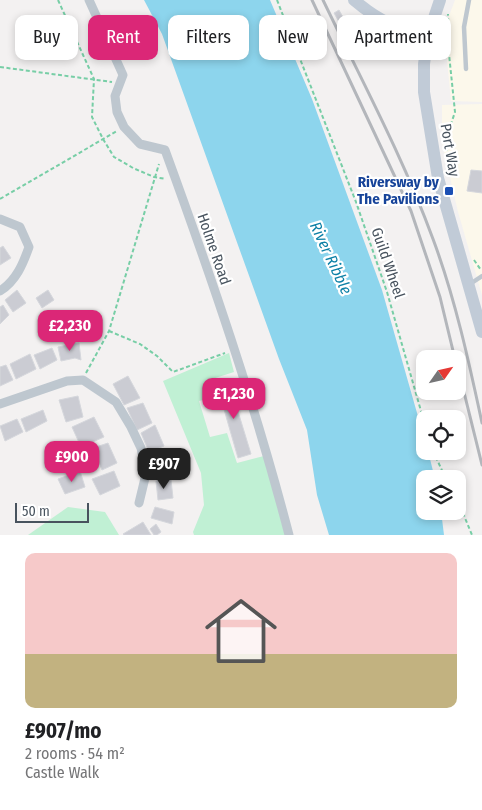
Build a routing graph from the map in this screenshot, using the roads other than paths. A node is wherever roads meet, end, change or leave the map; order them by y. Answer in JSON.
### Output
{"nodes":[{"id":1,"x":89,"y":0,"type":"edge"},
{"id":2,"x":354,"y":0,"type":"edge"},
{"id":3,"x":469,"y":0,"type":"edge"},
{"id":4,"x":375,"y":15,"type":"edge"},
{"id":5,"x":425,"y":60,"type":"edge"},
{"id":6,"x":466,"y":69,"type":"dead end"},
{"id":7,"x":0,"y":220,"type":"edge"},
{"id":8,"x":482,"y":276,"type":"edge"},
{"id":9,"x":468,"y":285,"type":"junction"},
{"id":10,"x":0,"y":291,"type":"edge"},
{"id":11,"x":482,"y":332,"type":"edge"},
{"id":12,"x":0,"y":404,"type":"edge"},
{"id":13,"x":140,"y":503,"type":"dead end"},
{"id":14,"x":289,"y":535,"type":"edge"}],
"edges":[{"from":1,"to":14,"type":"street","name":"Holme Road"},
{"from":2,"to":4,"type":"street"},
{"from":3,"to":6,"type":"lane"},
{"from":5,"to":9,"type":"street","name":"Port Way"},
{"from":7,"to":10,"type":"street"},
{"from":8,"to":9,"type":"lane"},
{"from":9,"to":11,"type":"street","name":"Port Way"},
{"from":12,"to":13,"type":"street"}]}
